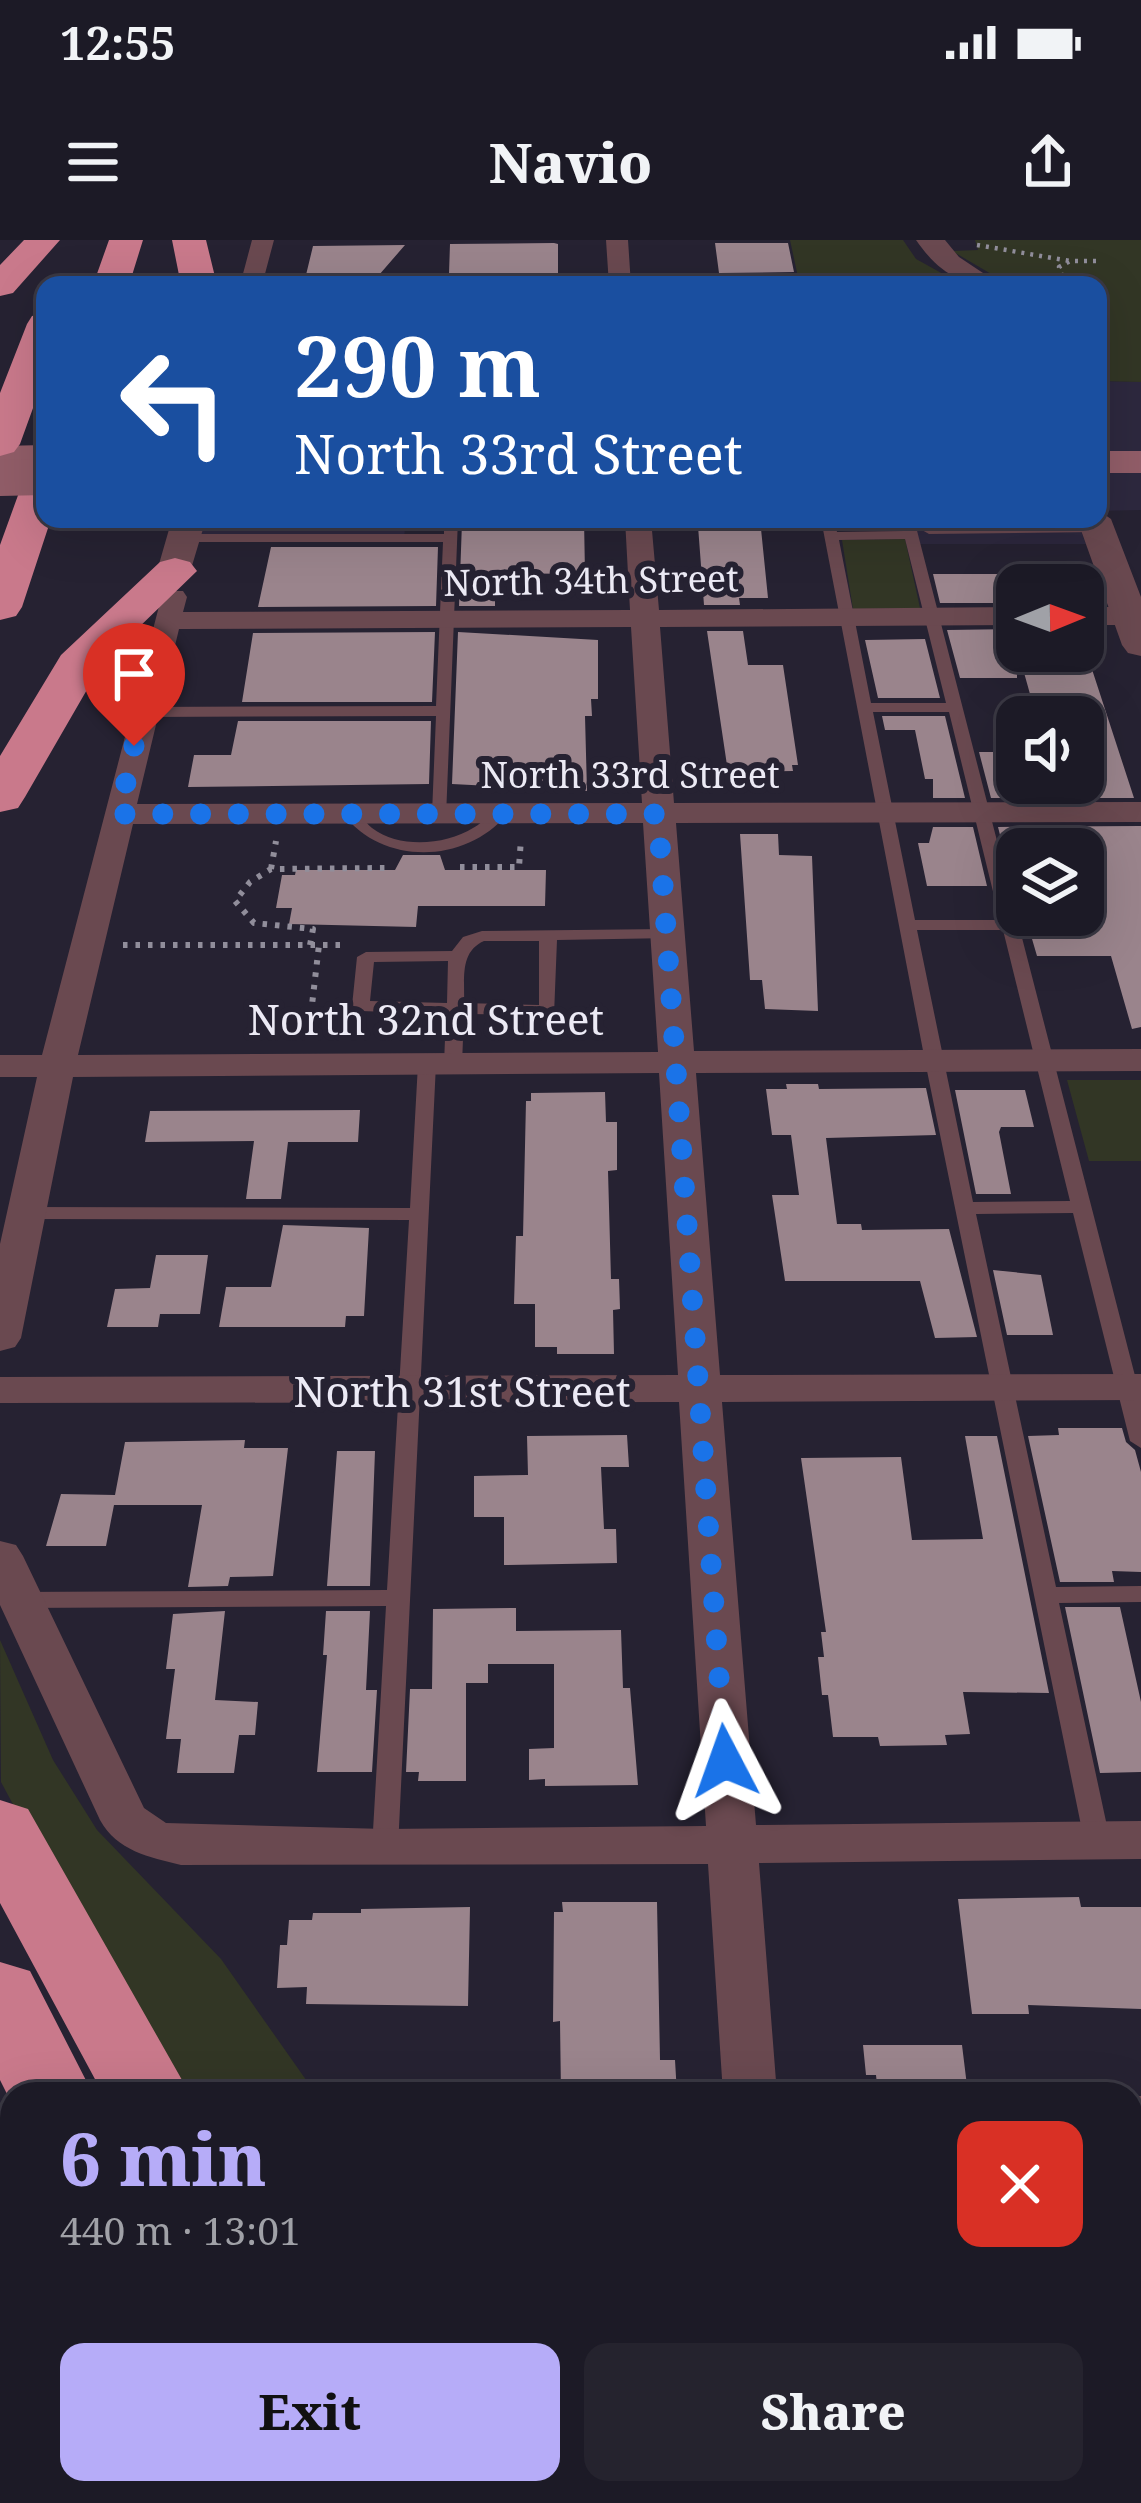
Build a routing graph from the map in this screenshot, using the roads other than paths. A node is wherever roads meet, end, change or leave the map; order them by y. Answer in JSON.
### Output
{"nodes":[{"id":1,"x":126,"y":240,"type":"edge"},
{"id":2,"x":189,"y":240,"type":"edge"},
{"id":3,"x":262,"y":240,"type":"edge"},
{"id":4,"x":617,"y":240,"type":"edge"},
{"id":5,"x":930,"y":240,"type":"edge"},
{"id":6,"x":62,"y":249,"type":"edge"},
{"id":7,"x":114,"y":276,"type":"edge"},
{"id":8,"x":197,"y":276,"type":"edge"},
{"id":9,"x":253,"y":276,"type":"edge"},
{"id":10,"x":620,"y":276,"type":"edge"},
{"id":11,"x":973,"y":276,"type":"edge"},
{"id":12,"x":0,"y":286,"type":"edge"},
{"id":13,"x":36,"y":348,"type":"edge"},
{"id":14,"x":0,"y":444,"type":"edge"},
{"id":15,"x":36,"y":456,"type":"edge"},
{"id":16,"x":0,"y":457,"type":"edge"},
{"id":17,"x":1107,"y":462,"type":"edge"},
{"id":18,"x":1141,"y":462,"type":"edge"},
{"id":19,"x":36,"y":477,"type":"edge"},
{"id":20,"x":0,"y":478,"type":"edge"},
{"id":21,"x":36,"y":503,"type":"edge"},
{"id":22,"x":233,"y":528,"type":"edge"},
{"id":23,"x":451,"y":528,"type":"edge"},
{"id":24,"x":639,"y":528,"type":"edge"},
{"id":25,"x":830,"y":528,"type":"edge"},
{"id":26,"x":910,"y":528,"type":"edge"},
{"id":27,"x":929,"y":528,"type":"edge"},
{"id":28,"x":985,"y":528,"type":"edge"},
{"id":29,"x":1098,"y":528,"type":"edge"},
{"id":30,"x":224,"y":538,"type":"junction"},
{"id":31,"x":450,"y":538,"type":"junction"},
{"id":32,"x":183,"y":542,"type":"edge"},
{"id":33,"x":0,"y":608,"type":"edge"},
{"id":34,"x":932,"y":616,"type":"junction"},
{"id":35,"x":996,"y":616,"type":"edge"},
{"id":36,"x":847,"y":617,"type":"junction"},
{"id":37,"x":646,"y":618,"type":"junction"},
{"id":38,"x":1104,"y":619,"type":"edge"},
{"id":39,"x":447,"y":620,"type":"junction"},
{"id":40,"x":166,"y":621,"type":"junction"},
{"id":41,"x":1138,"y":625,"type":"edge"},
{"id":42,"x":864,"y":707,"type":"junction"},
{"id":43,"x":954,"y":708,"type":"junction"},
{"id":44,"x":444,"y":711,"type":"junction"},
{"id":45,"x":142,"y":712,"type":"junction"},
{"id":46,"x":0,"y":797,"type":"edge"},
{"id":47,"x":1141,"y":812,"type":"edge"},
{"id":48,"x":886,"y":813,"type":"junction"},
{"id":49,"x":980,"y":813,"type":"junction"},
{"id":50,"x":119,"y":814,"type":"junction"},
{"id":51,"x":351,"y":814,"type":"junction"},
{"id":52,"x":440,"y":814,"type":"junction"},
{"id":53,"x":658,"y":814,"type":"junction"},
{"id":54,"x":510,"y":822,"type":"junction"},
{"id":55,"x":996,"y":877,"type":"edge"},
{"id":56,"x":908,"y":925,"type":"junction"},
{"id":57,"x":996,"y":925,"type":"edge"},
{"id":58,"x":665,"y":934,"type":"junction"},
{"id":59,"x":548,"y":936,"type":"junction"},
{"id":60,"x":1011,"y":936,"type":"edge"},
{"id":61,"x":457,"y":956,"type":"junction"},
{"id":62,"x":455,"y":1011,"type":"junction"},
{"id":63,"x":1041,"y":1060,"type":"junction"},
{"id":64,"x":1141,"y":1060,"type":"edge"},
{"id":65,"x":675,"y":1061,"type":"junction"},
{"id":66,"x":934,"y":1061,"type":"junction"},
{"id":67,"x":440,"y":1064,"type":"junction"},
{"id":68,"x":0,"y":1066,"type":"edge"},
{"id":69,"x":58,"y":1066,"type":"junction"},
{"id":70,"x":1079,"y":1207,"type":"junction"},
{"id":71,"x":966,"y":1208,"type":"junction"},
{"id":72,"x":23,"y":1213,"type":"junction"},
{"id":73,"x":420,"y":1214,"type":"junction"},
{"id":74,"x":0,"y":1338,"type":"edge"},
{"id":75,"x":1134,"y":1387,"type":"edge"},
{"id":76,"x":1003,"y":1388,"type":"junction"},
{"id":77,"x":702,"y":1389,"type":"junction"},
{"id":78,"x":0,"y":1390,"type":"edge"},
{"id":79,"x":412,"y":1391,"type":"junction"},
{"id":80,"x":1141,"y":1442,"type":"edge"},
{"id":81,"x":9,"y":1578,"type":"edge"},
{"id":82,"x":1141,"y":1594,"type":"edge"},
{"id":83,"x":1046,"y":1595,"type":"junction"},
{"id":84,"x":400,"y":1598,"type":"junction"},
{"id":85,"x":0,"y":1831,"type":"edge"},
{"id":86,"x":1119,"y":1840,"type":"edge"},
{"id":87,"x":730,"y":1844,"type":"junction"},
{"id":88,"x":385,"y":1848,"type":"junction"},
{"id":89,"x":0,"y":1995,"type":"edge"},
{"id":90,"x":44,"y":2082,"type":"edge"},
{"id":91,"x":140,"y":2082,"type":"edge"},
{"id":92,"x":749,"y":2082,"type":"edge"}],
"edges":[{"from":1,"to":7,"type":"highway"},
{"from":2,"to":8,"type":"highway"},
{"from":3,"to":9,"type":"street"},
{"from":4,"to":10,"type":"street"},
{"from":5,"to":11,"type":"street"},
{"from":6,"to":12,"type":"highway"},
{"from":13,"to":14,"type":"highway"},
{"from":15,"to":16,"type":"main road"},
{"from":17,"to":18,"type":"main road"},
{"from":19,"to":20,"type":"main road","bridge":true},
{"from":21,"to":33,"type":"highway"},
{"from":22,"to":30,"type":"lane"},
{"from":23,"to":31,"type":"lane"},
{"from":24,"to":37,"type":"street"},
{"from":25,"to":36,"type":"lane"},
{"from":26,"to":34,"type":"lane"},
{"from":27,"to":28,"type":"lane"},
{"from":29,"to":41,"type":"street"},
{"from":30,"to":31,"type":"lane"},
{"from":30,"to":32,"type":"lane"},
{"from":31,"to":39,"type":"lane"},
{"from":32,"to":40,"type":"street"},
{"from":32,"to":46,"type":"highway"},
{"from":34,"to":35,"type":"street","name":"North 34th Street"},
{"from":34,"to":36,"type":"street","name":"North 34th Street"},
{"from":34,"to":43,"type":"lane"},
{"from":36,"to":37,"type":"street","name":"North 34th Street"},
{"from":36,"to":42,"type":"lane"},
{"from":37,"to":39,"type":"street","name":"North 34th Street"},
{"from":37,"to":53,"type":"street"},
{"from":38,"to":41,"type":"street"},
{"from":39,"to":40,"type":"street","name":"North 34th Street"},
{"from":39,"to":44,"type":"lane"},
{"from":40,"to":45,"type":"street"},
{"from":42,"to":43,"type":"lane"},
{"from":42,"to":48,"type":"lane"},
{"from":43,"to":49,"type":"lane"},
{"from":44,"to":45,"type":"lane"},
{"from":44,"to":52,"type":"lane"},
{"from":45,"to":50,"type":"street"},
{"from":47,"to":49,"type":"street","name":"North 33rd Street"},
{"from":48,"to":49,"type":"street","name":"North 33rd Street"},
{"from":48,"to":53,"type":"street","name":"North 33rd Street"},
{"from":48,"to":56,"type":"lane"},
{"from":49,"to":55,"type":"lane"},
{"from":50,"to":51,"type":"street","name":"North 33rd Street"},
{"from":50,"to":69,"type":"street"},
{"from":51,"to":52,"type":"street","name":"North 33rd Street"},
{"from":51,"to":54,"type":"lane"},
{"from":52,"to":54,"type":"street","name":"North 33rd Street"},
{"from":53,"to":54,"type":"street","name":"North 33rd Street"},
{"from":53,"to":58,"type":"street"},
{"from":56,"to":57,"type":"lane"},
{"from":56,"to":66,"type":"lane"},
{"from":58,"to":59,"type":"lane"},
{"from":58,"to":65,"type":"street"},
{"from":59,"to":61,"type":"lane"},
{"from":59,"to":62,"type":"lane"},
{"from":60,"to":63,"type":"lane"},
{"from":61,"to":62,"type":"lane"},
{"from":61,"to":62,"type":"lane"},
{"from":62,"to":67,"type":"lane"},
{"from":63,"to":64,"type":"street","name":"North 32nd Street"},
{"from":63,"to":66,"type":"street","name":"North 32nd Street"},
{"from":63,"to":70,"type":"lane"},
{"from":65,"to":66,"type":"street","name":"North 32nd Street"},
{"from":65,"to":67,"type":"street","name":"North 32nd Street"},
{"from":65,"to":77,"type":"street"},
{"from":66,"to":71,"type":"lane"},
{"from":67,"to":69,"type":"street","name":"North 32nd Street"},
{"from":67,"to":73,"type":"lane"},
{"from":68,"to":69,"type":"street","name":"North 32nd Street"},
{"from":69,"to":72,"type":"street"},
{"from":70,"to":71,"type":"lane"},
{"from":70,"to":75,"type":"lane"},
{"from":71,"to":76,"type":"lane"},
{"from":72,"to":73,"type":"lane"},
{"from":72,"to":74,"type":"street"},
{"from":73,"to":79,"type":"lane"},
{"from":75,"to":76,"type":"street","name":"North 31st Street"},
{"from":75,"to":80,"type":"lane"},
{"from":76,"to":77,"type":"street","name":"North 31st Street"},
{"from":76,"to":83,"type":"lane"},
{"from":77,"to":79,"type":"street","name":"North 31st Street"},
{"from":77,"to":87,"type":"street"},
{"from":78,"to":79,"type":"street","name":"North 31st Street"},
{"from":79,"to":84,"type":"lane"},
{"from":81,"to":84,"type":"lane"},
{"from":81,"to":88,"type":"street"},
{"from":82,"to":83,"type":"lane"},
{"from":83,"to":86,"type":"lane"},
{"from":84,"to":88,"type":"lane"},
{"from":85,"to":91,"type":"highway"},
{"from":86,"to":87,"type":"street"},
{"from":87,"to":88,"type":"street"},
{"from":87,"to":92,"type":"street"},
{"from":89,"to":90,"type":"highway"}]}
